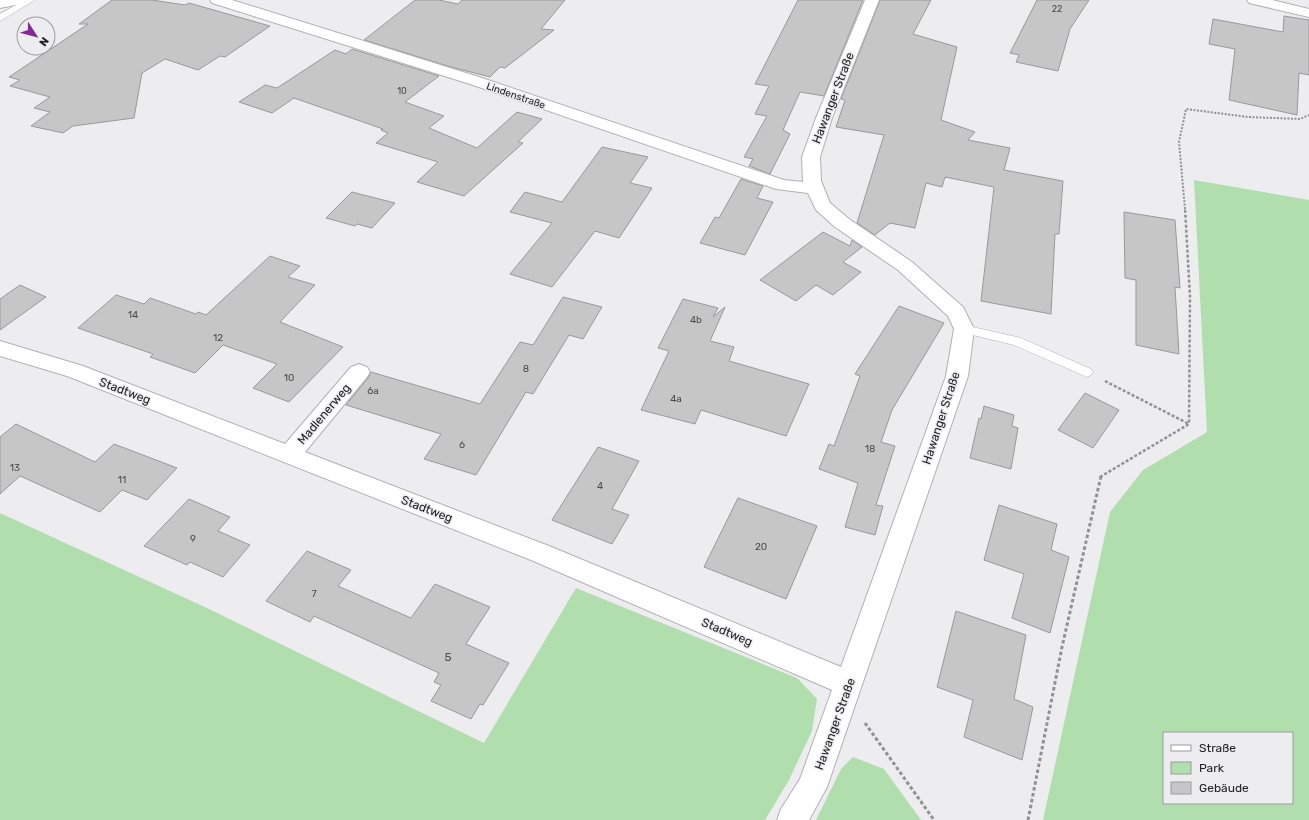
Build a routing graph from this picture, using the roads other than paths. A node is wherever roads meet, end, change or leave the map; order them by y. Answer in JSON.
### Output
{"nodes":[{"id":1,"x":21,"y":0,"type":"edge"},
{"id":2,"x":31,"y":0,"type":"edge"},
{"id":3,"x":217,"y":0,"type":"edge"},
{"id":4,"x":872,"y":0,"type":"edge"},
{"id":5,"x":1254,"y":0,"type":"edge"},
{"id":6,"x":0,"y":4,"type":"edge"},
{"id":7,"x":1309,"y":13,"type":"edge"},
{"id":8,"x":0,"y":18,"type":"edge"},
{"id":9,"x":814,"y":188,"type":"junction"},
{"id":10,"x":964,"y":329,"type":"junction"},
{"id":11,"x":0,"y":348,"type":"edge"},
{"id":12,"x":359,"y":372,"type":"dead end"},
{"id":13,"x":1087,"y":372,"type":"road end"},
{"id":14,"x":288,"y":455,"type":"junction"},
{"id":15,"x":849,"y":684,"type":"junction"},
{"id":16,"x":792,"y":820,"type":"edge"}],
"edges":[{"from":1,"to":6,"type":"street"},
{"from":2,"to":8,"type":"lane"},
{"from":3,"to":9,"type":"street","name":"Lindenstraße"},
{"from":4,"to":9,"type":"street","name":"Hawanger Straße"},
{"from":5,"to":7,"type":"street"},
{"from":9,"to":10,"type":"street","name":"Hawanger Straße"},
{"from":10,"to":13,"type":"lane"},
{"from":10,"to":15,"type":"street","name":"Hawanger Straße"},
{"from":11,"to":14,"type":"street","name":"Stadtweg"},
{"from":12,"to":14,"type":"street","name":"Madlenerweg"},
{"from":14,"to":15,"type":"street","name":"Stadtweg"},
{"from":15,"to":16,"type":"street","name":"Hawanger Straße"}]}
